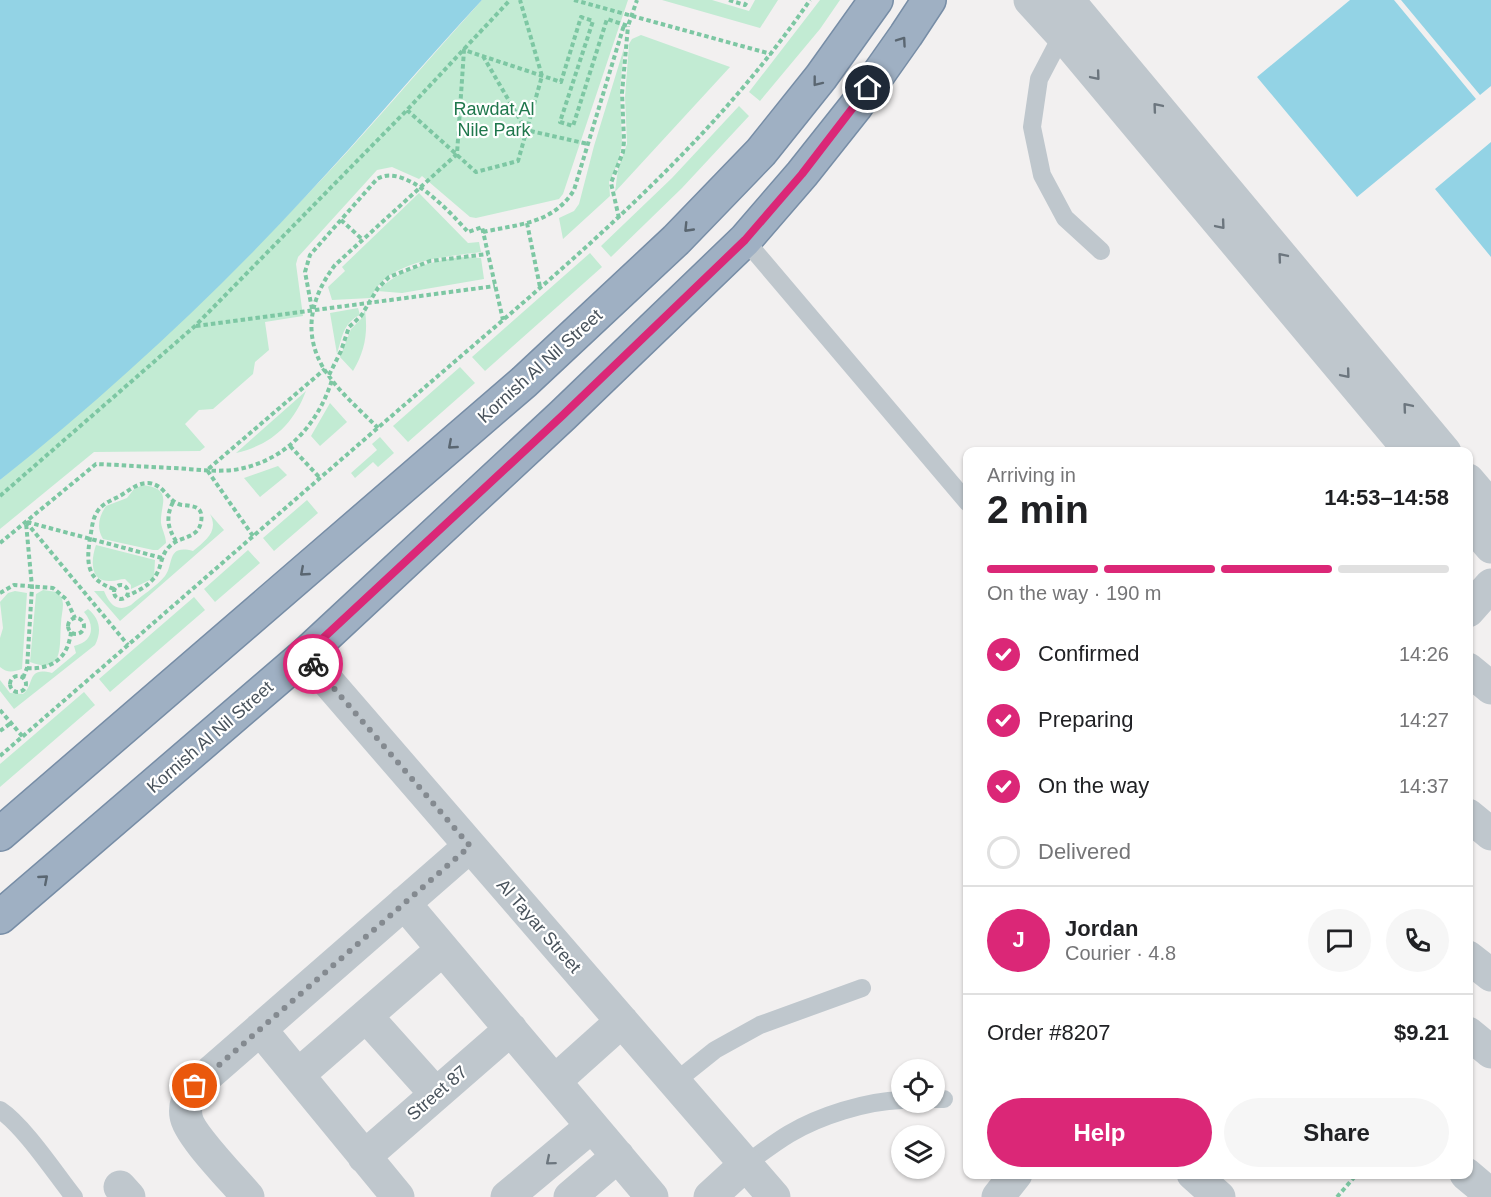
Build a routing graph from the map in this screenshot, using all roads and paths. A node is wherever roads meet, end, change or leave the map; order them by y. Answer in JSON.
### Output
{"nodes":[{"id":1,"x":510,"y":0,"type":"edge"},
{"id":2,"x":520,"y":0,"type":"edge"},
{"id":3,"x":574,"y":0,"type":"edge"},
{"id":4,"x":637,"y":0,"type":"edge"},
{"id":5,"x":729,"y":0,"type":"edge"},
{"id":6,"x":748,"y":0,"type":"edge"},
{"id":7,"x":810,"y":0,"type":"edge"},
{"id":8,"x":876,"y":0,"type":"edge"},
{"id":9,"x":929,"y":0,"type":"edge"},
{"id":10,"x":1030,"y":0,"type":"edge"},
{"id":11,"x":1068,"y":0,"type":"edge"},
{"id":12,"x":631,"y":16,"type":"junction"},
{"id":13,"x":626,"y":25,"type":"junction"},
{"id":14,"x":1062,"y":35,"type":"junction"},
{"id":15,"x":464,"y":50,"type":"junction"},
{"id":16,"x":771,"y":54,"type":"junction"},
{"id":17,"x":483,"y":56,"type":"junction"},
{"id":18,"x":542,"y":76,"type":"junction"},
{"id":19,"x":407,"y":110,"type":"junction"},
{"id":20,"x":526,"y":130,"type":"junction"},
{"id":21,"x":588,"y":144,"type":"junction"},
{"id":22,"x":457,"y":154,"type":"junction"},
{"id":23,"x":420,"y":188,"type":"junction"},
{"id":24,"x":619,"y":218,"type":"junction"},
{"id":25,"x":341,"y":220,"type":"junction"},
{"id":26,"x":527,"y":223,"type":"junction"},
{"id":27,"x":483,"y":232,"type":"junction"},
{"id":28,"x":363,"y":240,"type":"junction"},
{"id":29,"x":745,"y":240,"type":"junction"},
{"id":30,"x":1101,"y":251,"type":"dead end"},
{"id":31,"x":488,"y":254,"type":"junction"},
{"id":32,"x":495,"y":286,"type":"junction"},
{"id":33,"x":540,"y":288,"type":"junction"},
{"id":34,"x":368,"y":303,"type":"junction"},
{"id":35,"x":313,"y":310,"type":"junction"},
{"id":36,"x":503,"y":321,"type":"junction"},
{"id":37,"x":195,"y":326,"type":"junction"},
{"id":38,"x":325,"y":369,"type":"junction"},
{"id":39,"x":329,"y":375,"type":"junction"},
{"id":40,"x":332,"y":380,"type":"junction"},
{"id":41,"x":378,"y":428,"type":"junction"},
{"id":42,"x":290,"y":446,"type":"junction"},
{"id":43,"x":1407,"y":447,"type":"edge"},
{"id":44,"x":1441,"y":447,"type":"edge"},
{"id":45,"x":207,"y":470,"type":"junction"},
{"id":46,"x":320,"y":478,"type":"junction"},
{"id":47,"x":1473,"y":486,"type":"edge"},
{"id":48,"x":0,"y":496,"type":"edge"},
{"id":49,"x":963,"y":496,"type":"edge"},
{"id":50,"x":173,"y":502,"type":"junction"},
{"id":51,"x":1491,"y":507,"type":"edge"},
{"id":52,"x":26,"y":522,"type":"junction"},
{"id":53,"x":1473,"y":526,"type":"edge"},
{"id":54,"x":253,"y":536,"type":"junction"},
{"id":55,"x":90,"y":539,"type":"junction"},
{"id":56,"x":176,"y":541,"type":"junction"},
{"id":57,"x":0,"y":543,"type":"edge"},
{"id":58,"x":1491,"y":547,"type":"edge"},
{"id":59,"x":162,"y":558,"type":"junction"},
{"id":60,"x":1491,"y":585,"type":"edge"},
{"id":61,"x":32,"y":587,"type":"junction"},
{"id":62,"x":114,"y":589,"type":"junction"},
{"id":63,"x":0,"y":593,"type":"edge"},
{"id":64,"x":128,"y":596,"type":"junction"},
{"id":65,"x":1473,"y":605,"type":"edge"},
{"id":66,"x":75,"y":618,"type":"junction"},
{"id":67,"x":71,"y":632,"type":"junction"},
{"id":68,"x":128,"y":645,"type":"junction"},
{"id":69,"x":305,"y":655,"type":"junction"},
{"id":70,"x":27,"y":668,"type":"junction"},
{"id":71,"x":1473,"y":673,"type":"edge"},
{"id":72,"x":23,"y":678,"type":"junction"},
{"id":73,"x":1491,"y":688,"type":"edge"},
{"id":74,"x":0,"y":710,"type":"edge"},
{"id":75,"x":11,"y":723,"type":"junction"},
{"id":76,"x":0,"y":731,"type":"edge"},
{"id":77,"x":23,"y":737,"type":"junction"},
{"id":78,"x":0,"y":756,"type":"edge"},
{"id":79,"x":1473,"y":820,"type":"edge"},
{"id":80,"x":0,"y":834,"type":"edge"},
{"id":81,"x":1491,"y":834,"type":"edge"},
{"id":82,"x":470,"y":846,"type":"junction"},
{"id":83,"x":404,"y":903,"type":"junction"},
{"id":84,"x":0,"y":917,"type":"edge"},
{"id":85,"x":443,"y":949,"type":"junction"},
{"id":86,"x":1473,"y":961,"type":"edge"},
{"id":87,"x":1491,"y":975,"type":"edge"},
{"id":88,"x":862,"y":988,"type":"dead end"},
{"id":89,"x":366,"y":1016,"type":"junction"},
{"id":90,"x":622,"y":1021,"type":"junction"},
{"id":91,"x":260,"y":1029,"type":"junction"},
{"id":92,"x":511,"y":1029,"type":"junction"},
{"id":93,"x":1473,"y":1037,"type":"edge"},
{"id":94,"x":1491,"y":1052,"type":"edge"},
{"id":95,"x":298,"y":1075,"type":"junction"},
{"id":96,"x":555,"y":1082,"type":"junction"},
{"id":97,"x":675,"y":1082,"type":"junction"},
{"id":98,"x":436,"y":1094,"type":"junction"},
{"id":99,"x":891,"y":1100,"type":"edge"},
{"id":100,"x":0,"y":1110,"type":"edge"},
{"id":101,"x":592,"y":1125,"type":"junction"},
{"id":102,"x":618,"y":1156,"type":"junction"},
{"id":103,"x":364,"y":1157,"type":"junction"},
{"id":104,"x":746,"y":1164,"type":"junction"},
{"id":105,"x":1012,"y":1179,"type":"edge"},
{"id":106,"x":1199,"y":1179,"type":"edge"},
{"id":107,"x":1353,"y":1179,"type":"edge"},
{"id":108,"x":1472,"y":1179,"type":"edge"},
{"id":109,"x":1491,"y":1195,"type":"edge"},
{"id":110,"x":74,"y":1197,"type":"edge"},
{"id":111,"x":248,"y":1197,"type":"edge"},
{"id":112,"x":398,"y":1197,"type":"edge"},
{"id":113,"x":507,"y":1197,"type":"edge"},
{"id":114,"x":570,"y":1197,"type":"edge"},
{"id":115,"x":652,"y":1197,"type":"edge"},
{"id":116,"x":710,"y":1197,"type":"edge"},
{"id":117,"x":774,"y":1197,"type":"edge"},
{"id":118,"x":998,"y":1197,"type":"edge"},
{"id":119,"x":1219,"y":1197,"type":"edge"},
{"id":120,"x":1337,"y":1197,"type":"edge"}],
"edges":[{"from":1,"to":15,"type":"path"},
{"from":2,"to":18,"type":"path"},
{"from":3,"to":12,"type":"path"},
{"from":4,"to":12,"type":"path"},
{"from":5,"to":6,"type":"path"},
{"from":7,"to":16,"type":"path"},
{"from":8,"to":80,"type":"highway","name":"Kornish Al Nil Street","one_way":true},
{"from":29,"to":9,"type":"highway","name":"Kornish Al Nil Street","one_way":true},
{"from":10,"to":14,"type":"street"},
{"from":44,"to":11,"type":"street","one_way":true},
{"from":12,"to":13,"type":"path"},
{"from":12,"to":16,"type":"path"},
{"from":13,"to":18,"type":"path"},
{"from":13,"to":21,"type":"path"},
{"from":13,"to":24,"type":"path"},
{"from":14,"to":30,"type":"lane"},
{"from":14,"to":43,"type":"street","one_way":true},
{"from":15,"to":17,"type":"path"},
{"from":15,"to":19,"type":"path"},
{"from":15,"to":22,"type":"path"},
{"from":16,"to":24,"type":"path"},
{"from":17,"to":18,"type":"path"},
{"from":17,"to":20,"type":"path"},
{"from":18,"to":20,"type":"path"},
{"from":19,"to":22,"type":"path"},
{"from":19,"to":37,"type":"path"},
{"from":20,"to":21,"type":"path"},
{"from":20,"to":22,"type":"path"},
{"from":21,"to":26,"type":"path"},
{"from":22,"to":23,"type":"path"},
{"from":23,"to":25,"type":"path"},
{"from":23,"to":27,"type":"path"},
{"from":23,"to":28,"type":"path"},
{"from":24,"to":33,"type":"path"},
{"from":25,"to":28,"type":"path"},
{"from":25,"to":35,"type":"path"},
{"from":26,"to":27,"type":"path"},
{"from":26,"to":33,"type":"path"},
{"from":27,"to":31,"type":"path"},
{"from":28,"to":35,"type":"path"},
{"from":29,"to":49,"type":"lane"},
{"from":29,"to":69,"type":"highway","name":"Kornish Al Nil Street"},
{"from":31,"to":32,"type":"path"},
{"from":31,"to":34,"type":"path"},
{"from":32,"to":34,"type":"path"},
{"from":32,"to":36,"type":"path"},
{"from":33,"to":36,"type":"path"},
{"from":34,"to":35,"type":"path"},
{"from":34,"to":39,"type":"path"},
{"from":35,"to":37,"type":"path"},
{"from":35,"to":38,"type":"path"},
{"from":36,"to":41,"type":"path"},
{"from":37,"to":48,"type":"path"},
{"from":38,"to":39,"type":"path"},
{"from":38,"to":45,"type":"path"},
{"from":39,"to":40,"type":"path"},
{"from":40,"to":41,"type":"path"},
{"from":40,"to":42,"type":"path"},
{"from":41,"to":46,"type":"path"},
{"from":42,"to":45,"type":"path"},
{"from":42,"to":46,"type":"path"},
{"from":45,"to":52,"type":"path"},
{"from":45,"to":54,"type":"path"},
{"from":46,"to":54,"type":"path"},
{"from":47,"to":51,"type":"street"},
{"from":50,"to":55,"type":"path"},
{"from":50,"to":56,"type":"path"},
{"from":50,"to":56,"type":"path"},
{"from":52,"to":55,"type":"path"},
{"from":52,"to":57,"type":"path"},
{"from":52,"to":61,"type":"path"},
{"from":52,"to":68,"type":"path"},
{"from":53,"to":58,"type":"street"},
{"from":54,"to":68,"type":"path"},
{"from":55,"to":59,"type":"path"},
{"from":55,"to":62,"type":"path"},
{"from":56,"to":59,"type":"path"},
{"from":59,"to":64,"type":"path"},
{"from":60,"to":65,"type":"street"},
{"from":61,"to":63,"type":"path"},
{"from":61,"to":66,"type":"path"},
{"from":61,"to":70,"type":"path"},
{"from":62,"to":64,"type":"path"},
{"from":62,"to":64,"type":"path"},
{"from":66,"to":67,"type":"path"},
{"from":66,"to":67,"type":"path"},
{"from":67,"to":70,"type":"path"},
{"from":68,"to":77,"type":"path"},
{"from":69,"to":82,"type":"street","name":"Al Tayar Street"},
{"from":84,"to":69,"type":"highway","name":"Kornish Al Nil Street","one_way":true},
{"from":70,"to":72,"type":"path"},
{"from":71,"to":73,"type":"street"},
{"from":72,"to":72,"type":"path"},
{"from":74,"to":75,"type":"path"},
{"from":75,"to":76,"type":"path"},
{"from":75,"to":77,"type":"path"},
{"from":77,"to":78,"type":"path"},
{"from":79,"to":81,"type":"street"},
{"from":82,"to":83,"type":"street"},
{"from":82,"to":90,"type":"street","name":"Al Tayar Street"},
{"from":83,"to":85,"type":"street"},
{"from":83,"to":91,"type":"street"},
{"from":85,"to":89,"type":"street"},
{"from":85,"to":92,"type":"street"},
{"from":86,"to":87,"type":"street"},
{"from":88,"to":97,"type":"lane"},
{"from":89,"to":95,"type":"street"},
{"from":89,"to":98,"type":"street"},
{"from":90,"to":96,"type":"street"},
{"from":90,"to":97,"type":"street","name":"Al Tayar Street"},
{"from":91,"to":95,"type":"street"},
{"from":91,"to":111,"type":"street"},
{"from":92,"to":96,"type":"street"},
{"from":92,"to":98,"type":"street","name":"Street 87"},
{"from":93,"to":94,"type":"street"},
{"from":95,"to":103,"type":"street"},
{"from":96,"to":101,"type":"street"},
{"from":97,"to":104,"type":"street","name":"Al Tayar Street"},
{"from":98,"to":103,"type":"street","name":"Street 87"},
{"from":99,"to":104,"type":"lane"},
{"from":100,"to":110,"type":"lane"},
{"from":101,"to":102,"type":"street"},
{"from":101,"to":113,"type":"street","one_way":true},
{"from":102,"to":114,"type":"street"},
{"from":102,"to":115,"type":"street"},
{"from":103,"to":112,"type":"street"},
{"from":104,"to":116,"type":"street"},
{"from":104,"to":117,"type":"street","name":"Al Tayar Street"},
{"from":105,"to":118,"type":"street"},
{"from":106,"to":119,"type":"street"},
{"from":107,"to":120,"type":"path"},
{"from":108,"to":109,"type":"street"}]}
